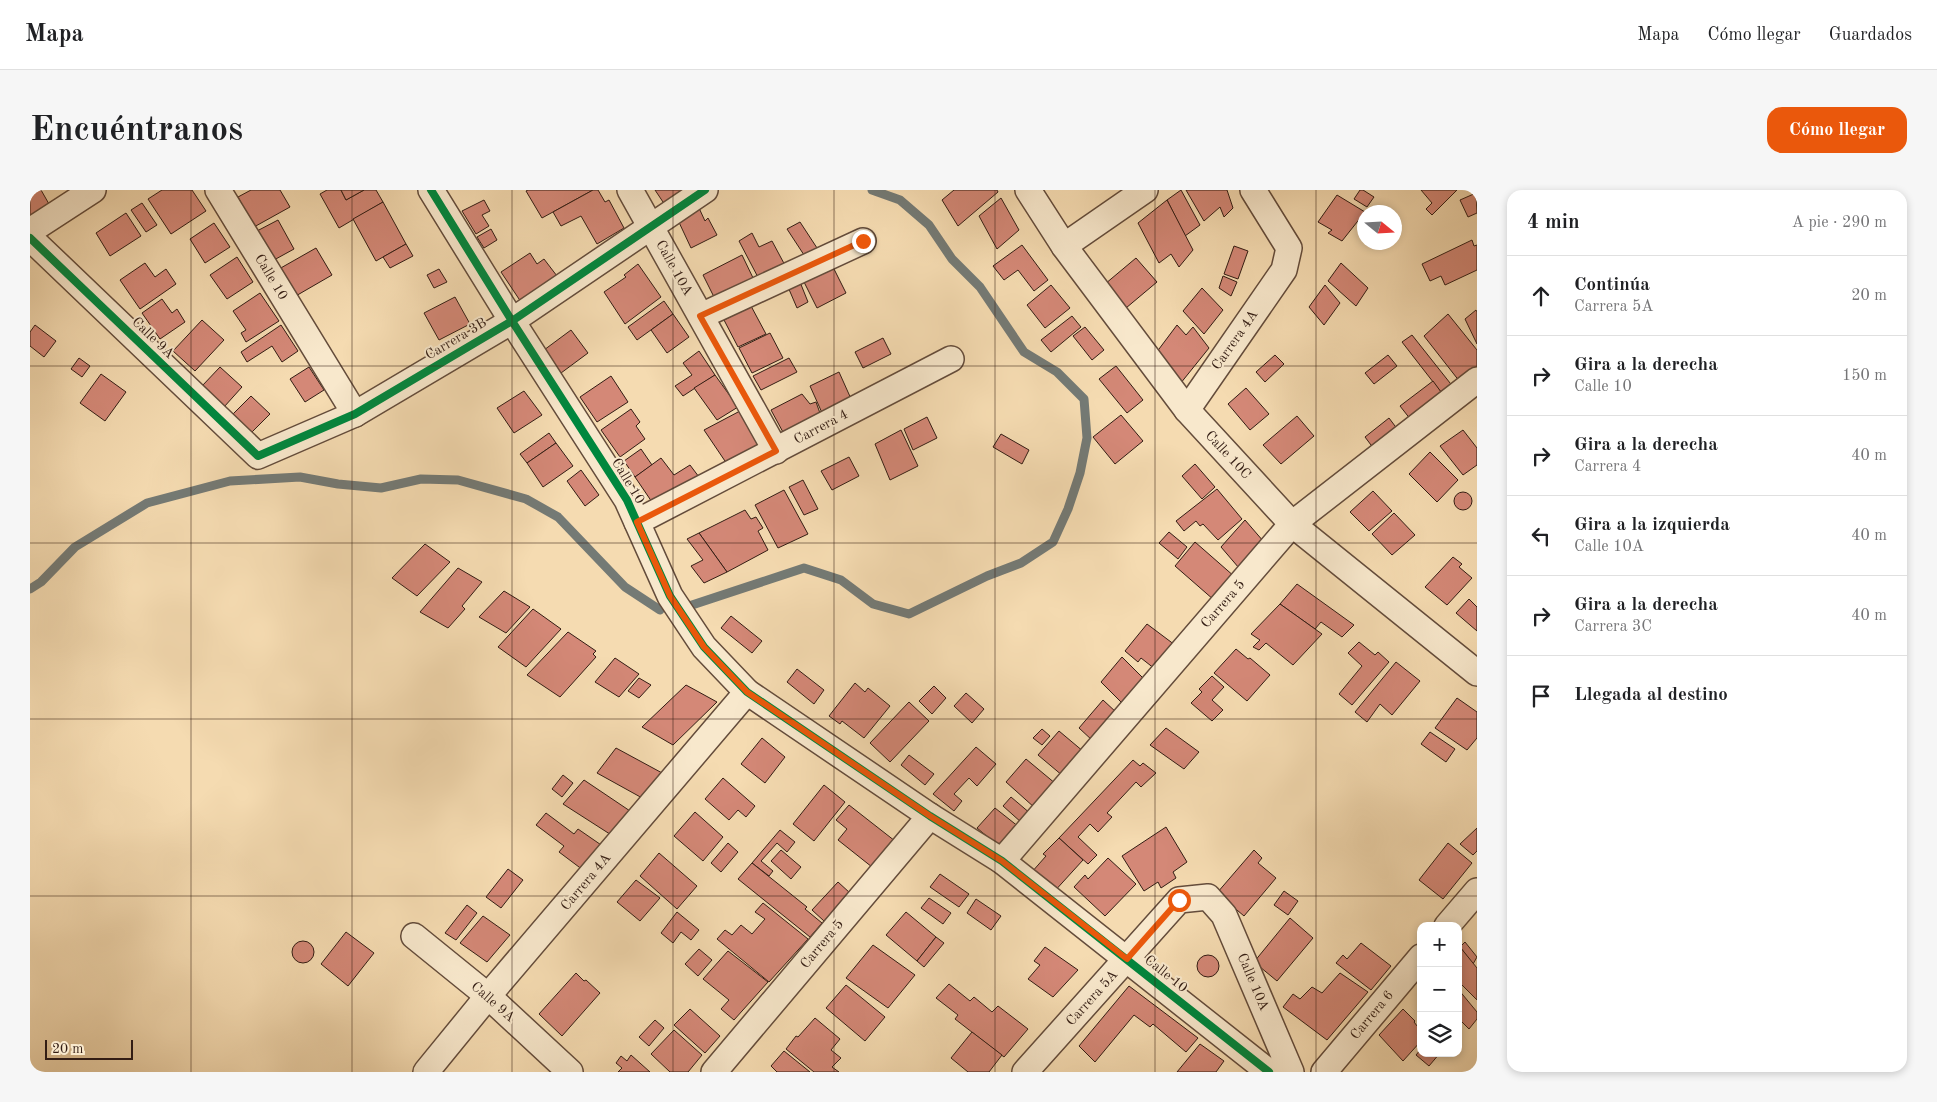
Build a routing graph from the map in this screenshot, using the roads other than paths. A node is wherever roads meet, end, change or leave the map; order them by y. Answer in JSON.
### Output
{"nodes":[{"id":1,"x":93,"y":190,"type":"edge"},
{"id":2,"x":218,"y":190,"type":"edge"},
{"id":3,"x":431,"y":190,"type":"edge"},
{"id":4,"x":630,"y":190,"type":"edge"},
{"id":5,"x":705,"y":190,"type":"edge"},
{"id":6,"x":1028,"y":190,"type":"edge"},
{"id":7,"x":1145,"y":190,"type":"edge"},
{"id":8,"x":1254,"y":190,"type":"edge"},
{"id":9,"x":650,"y":226,"type":"junction"},
{"id":10,"x":30,"y":231,"type":"edge"},
{"id":11,"x":30,"y":238,"type":"edge"},
{"id":12,"x":863,"y":241,"type":"dead end"},
{"id":13,"x":1064,"y":246,"type":"junction"},
{"id":14,"x":700,"y":316,"type":"junction"},
{"id":15,"x":512,"y":321,"type":"junction"},
{"id":16,"x":951,"y":359,"type":"dead end"},
{"id":17,"x":1477,"y":380,"type":"edge"},
{"id":18,"x":1186,"y":410,"type":"junction"},
{"id":19,"x":355,"y":414,"type":"junction"},
{"id":20,"x":776,"y":451,"type":"junction"},
{"id":21,"x":258,"y":456,"type":"joint"},
{"id":22,"x":637,"y":522,"type":"junction"},
{"id":23,"x":1292,"y":524,"type":"junction"},
{"id":24,"x":1477,"y":673,"type":"edge"},
{"id":25,"x":747,"y":692,"type":"junction"},
{"id":26,"x":930,"y":816,"type":"junction"},
{"id":27,"x":1002,"y":861,"type":"junction"},
{"id":28,"x":1477,"y":891,"type":"edge"},
{"id":29,"x":1208,"y":897,"type":"joint"},
{"id":30,"x":1450,"y":922,"type":"edge"},
{"id":31,"x":414,"y":936,"type":"dead end"},
{"id":32,"x":1127,"y":959,"type":"junction"},
{"id":33,"x":1417,"y":962,"type":"edge"},
{"id":34,"x":488,"y":996,"type":"junction"},
{"id":35,"x":426,"y":1072,"type":"edge"},
{"id":36,"x":570,"y":1072,"type":"edge"},
{"id":37,"x":714,"y":1072,"type":"edge"},
{"id":38,"x":1024,"y":1072,"type":"edge"},
{"id":39,"x":1269,"y":1072,"type":"edge"},
{"id":40,"x":1291,"y":1072,"type":"edge"},
{"id":41,"x":1324,"y":1072,"type":"edge"}],
"edges":[{"from":1,"to":10,"type":"street"},
{"from":2,"to":19,"type":"street","name":"Calle 10"},
{"from":3,"to":15,"type":"street","name":"Calle 10"},
{"from":4,"to":9,"type":"street","name":"Calle 10A"},
{"from":5,"to":9,"type":"street","name":"Carrera 3B"},
{"from":6,"to":13,"type":"street","name":"Calle 10C"},
{"from":7,"to":13,"type":"street"},
{"from":8,"to":18,"type":"street","name":"Carrera 4A"},
{"from":9,"to":14,"type":"street","name":"Calle 10A"},
{"from":9,"to":15,"type":"street","name":"Carrera 3B"},
{"from":11,"to":21,"type":"street","name":"Calle 9A"},
{"from":12,"to":14,"type":"street"},
{"from":13,"to":18,"type":"street","name":"Calle 10C"},
{"from":14,"to":20,"type":"street","name":"Calle 10A"},
{"from":15,"to":19,"type":"street","name":"Carrera 3B"},
{"from":15,"to":22,"type":"street","name":"Calle 10"},
{"from":16,"to":20,"type":"street","name":"Carrera 4"},
{"from":17,"to":23,"type":"street","name":"Carrera 5"},
{"from":18,"to":23,"type":"street","name":"Calle 10C"},
{"from":19,"to":21,"type":"street","name":"Carrera 3B"},
{"from":20,"to":22,"type":"street","name":"Carrera 4"},
{"from":22,"to":25,"type":"street","name":"Calle 10"},
{"from":23,"to":24,"type":"street","name":"Calle 10C"},
{"from":23,"to":27,"type":"street","name":"Carrera 5"},
{"from":25,"to":26,"type":"street","name":"Calle 10"},
{"from":25,"to":34,"type":"street","name":"Carrera 4A"},
{"from":26,"to":27,"type":"street","name":"Calle 10"},
{"from":26,"to":37,"type":"street","name":"Carrera 5"},
{"from":27,"to":32,"type":"street","name":"Calle 10"},
{"from":28,"to":30,"type":"street"},
{"from":29,"to":32,"type":"street","name":"Carrera 5A"},
{"from":29,"to":40,"type":"street","name":"Calle 10A"},
{"from":31,"to":34,"type":"street","name":"Calle 9A"},
{"from":32,"to":38,"type":"street","name":"Carrera 5A"},
{"from":32,"to":39,"type":"street","name":"Calle 10"},
{"from":33,"to":41,"type":"street","name":"Carrera 6"},
{"from":34,"to":35,"type":"street","name":"Carrera 4A"},
{"from":34,"to":36,"type":"street","name":"Calle 9A"}]}
